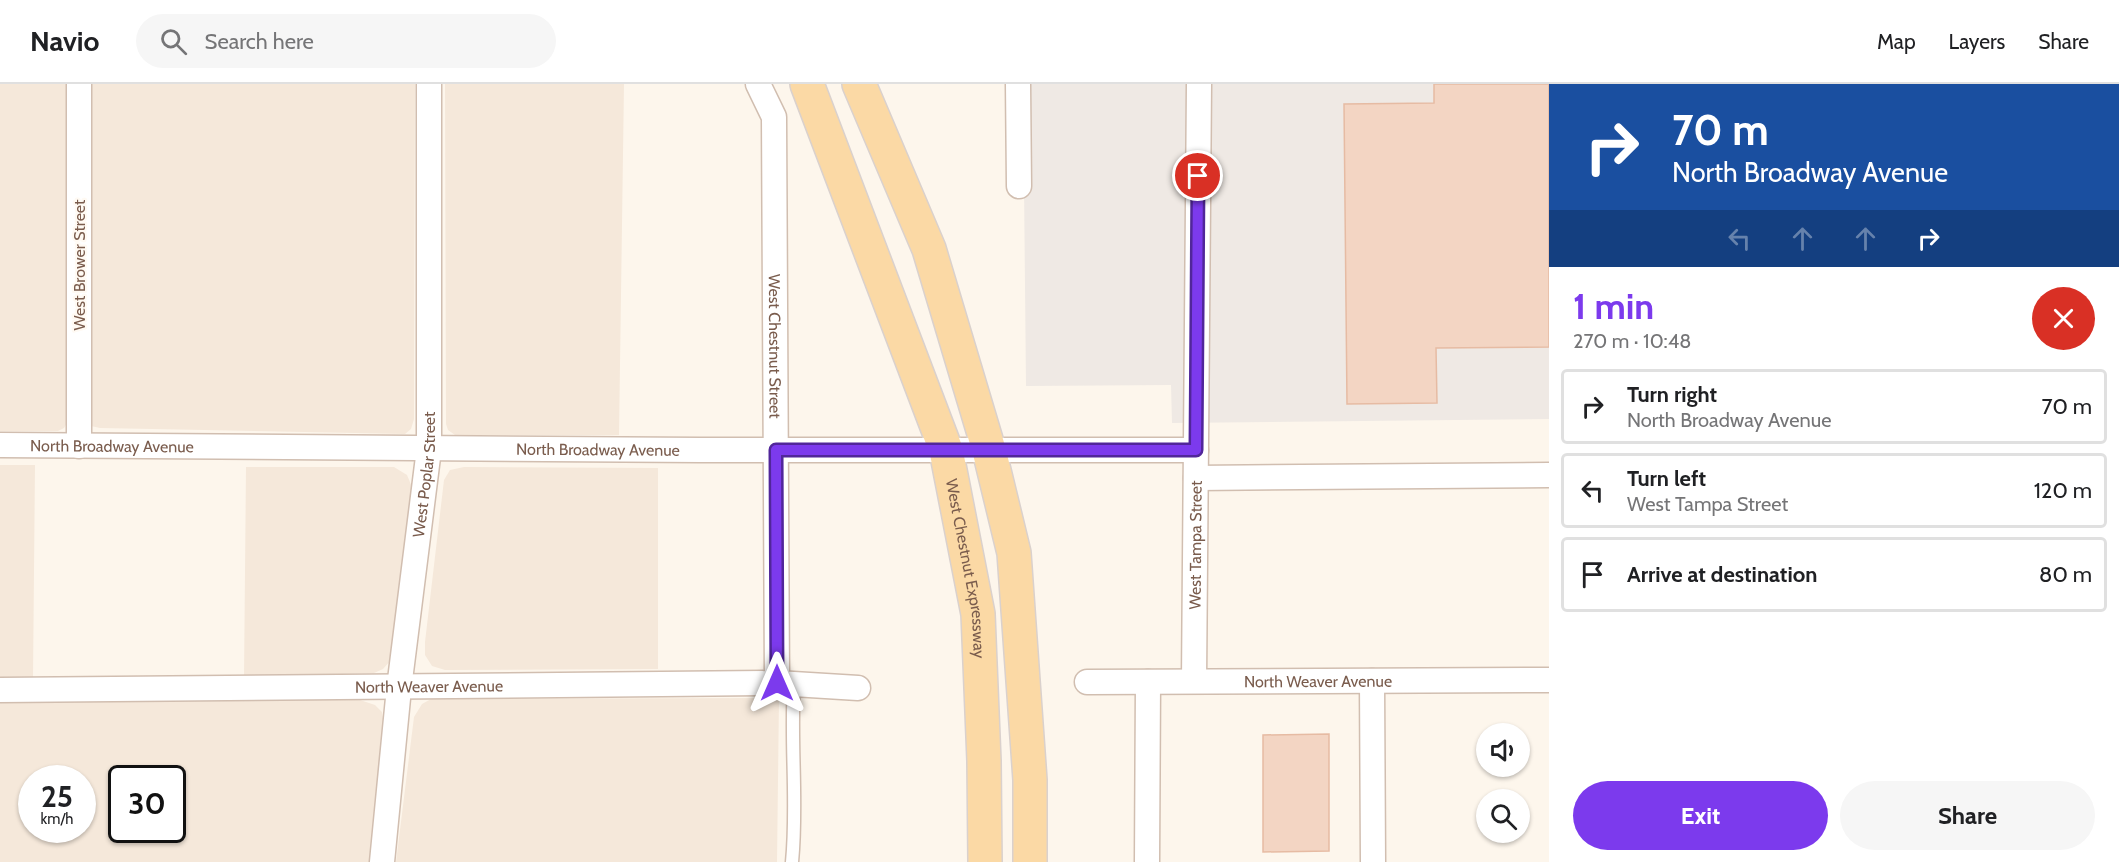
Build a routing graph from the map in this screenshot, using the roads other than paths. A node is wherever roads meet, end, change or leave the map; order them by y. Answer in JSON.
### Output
{"nodes":[{"id":1,"x":79,"y":84,"type":"edge"},
{"id":2,"x":429,"y":84,"type":"edge"},
{"id":3,"x":758,"y":84,"type":"edge"},
{"id":4,"x":807,"y":84,"type":"edge"},
{"id":5,"x":858,"y":84,"type":"edge"},
{"id":6,"x":1018,"y":84,"type":"edge"},
{"id":7,"x":1199,"y":84,"type":"edge"},
{"id":8,"x":1019,"y":186,"type":"dead end"},
{"id":9,"x":0,"y":446,"type":"edge"},
{"id":10,"x":79,"y":446,"type":"junction"},
{"id":11,"x":429,"y":449,"type":"junction"},
{"id":12,"x":776,"y":450,"type":"junction"},
{"id":13,"x":946,"y":450,"type":"junction"},
{"id":14,"x":989,"y":450,"type":"junction"},
{"id":15,"x":1196,"y":450,"type":"junction"},
{"id":16,"x":1549,"y":475,"type":"edge"},
{"id":17,"x":1196,"y":478,"type":"junction"},
{"id":18,"x":1549,"y":680,"type":"edge"},
{"id":19,"x":1194,"y":681,"type":"junction"},
{"id":20,"x":1372,"y":681,"type":"junction"},
{"id":21,"x":1087,"y":682,"type":"dead end"},
{"id":22,"x":1148,"y":682,"type":"junction"},
{"id":23,"x":786,"y":684,"type":"junction"},
{"id":24,"x":399,"y":688,"type":"junction"},
{"id":25,"x":858,"y":688,"type":"dead end"},
{"id":26,"x":0,"y":690,"type":"edge"},
{"id":27,"x":382,"y":862,"type":"edge"},
{"id":28,"x":792,"y":862,"type":"edge"},
{"id":29,"x":985,"y":862,"type":"edge"},
{"id":30,"x":1030,"y":862,"type":"edge"},
{"id":31,"x":1147,"y":862,"type":"edge"},
{"id":32,"x":1372,"y":862,"type":"edge"}],
"edges":[{"from":1,"to":10,"type":"street","name":"West Brower Street"},
{"from":2,"to":11,"type":"street","name":"West Poplar Street"},
{"from":3,"to":12,"type":"street","name":"West Chestnut Street"},
{"from":4,"to":13,"type":"main road","name":"West Chestnut Expressway"},
{"from":5,"to":14,"type":"main road"},
{"from":6,"to":8,"type":"street"},
{"from":7,"to":15,"type":"street","name":"West Tampa Street"},
{"from":9,"to":10,"type":"street","name":"North Broadway Avenue"},
{"from":10,"to":11,"type":"street","name":"North Broadway Avenue"},
{"from":11,"to":12,"type":"street","name":"North Broadway Avenue"},
{"from":11,"to":24,"type":"street","name":"West Poplar Street"},
{"from":12,"to":13,"type":"street","name":"North Broadway Avenue"},
{"from":12,"to":23,"type":"street","name":"West Chestnut Street"},
{"from":13,"to":14,"type":"street","name":"North Broadway Avenue"},
{"from":13,"to":29,"type":"main road","name":"West Chestnut Expressway"},
{"from":14,"to":15,"type":"street","name":"North Broadway Avenue"},
{"from":14,"to":30,"type":"main road"},
{"from":15,"to":17,"type":"street","name":"West Tampa Street"},
{"from":16,"to":17,"type":"street"},
{"from":17,"to":19,"type":"street","name":"West Tampa Street"},
{"from":18,"to":20,"type":"street","name":"North Weaver Avenue"},
{"from":19,"to":20,"type":"street","name":"North Weaver Avenue"},
{"from":19,"to":22,"type":"street","name":"North Weaver Avenue"},
{"from":20,"to":32,"type":"street"},
{"from":21,"to":22,"type":"street","name":"North Weaver Avenue"},
{"from":22,"to":31,"type":"street"},
{"from":23,"to":24,"type":"street","name":"North Weaver Avenue"},
{"from":23,"to":25,"type":"street","name":"North Weaver Avenue"},
{"from":23,"to":28,"type":"lane"},
{"from":24,"to":26,"type":"street","name":"North Weaver Avenue"},
{"from":24,"to":27,"type":"street","name":"West Poplar Street"}]}
